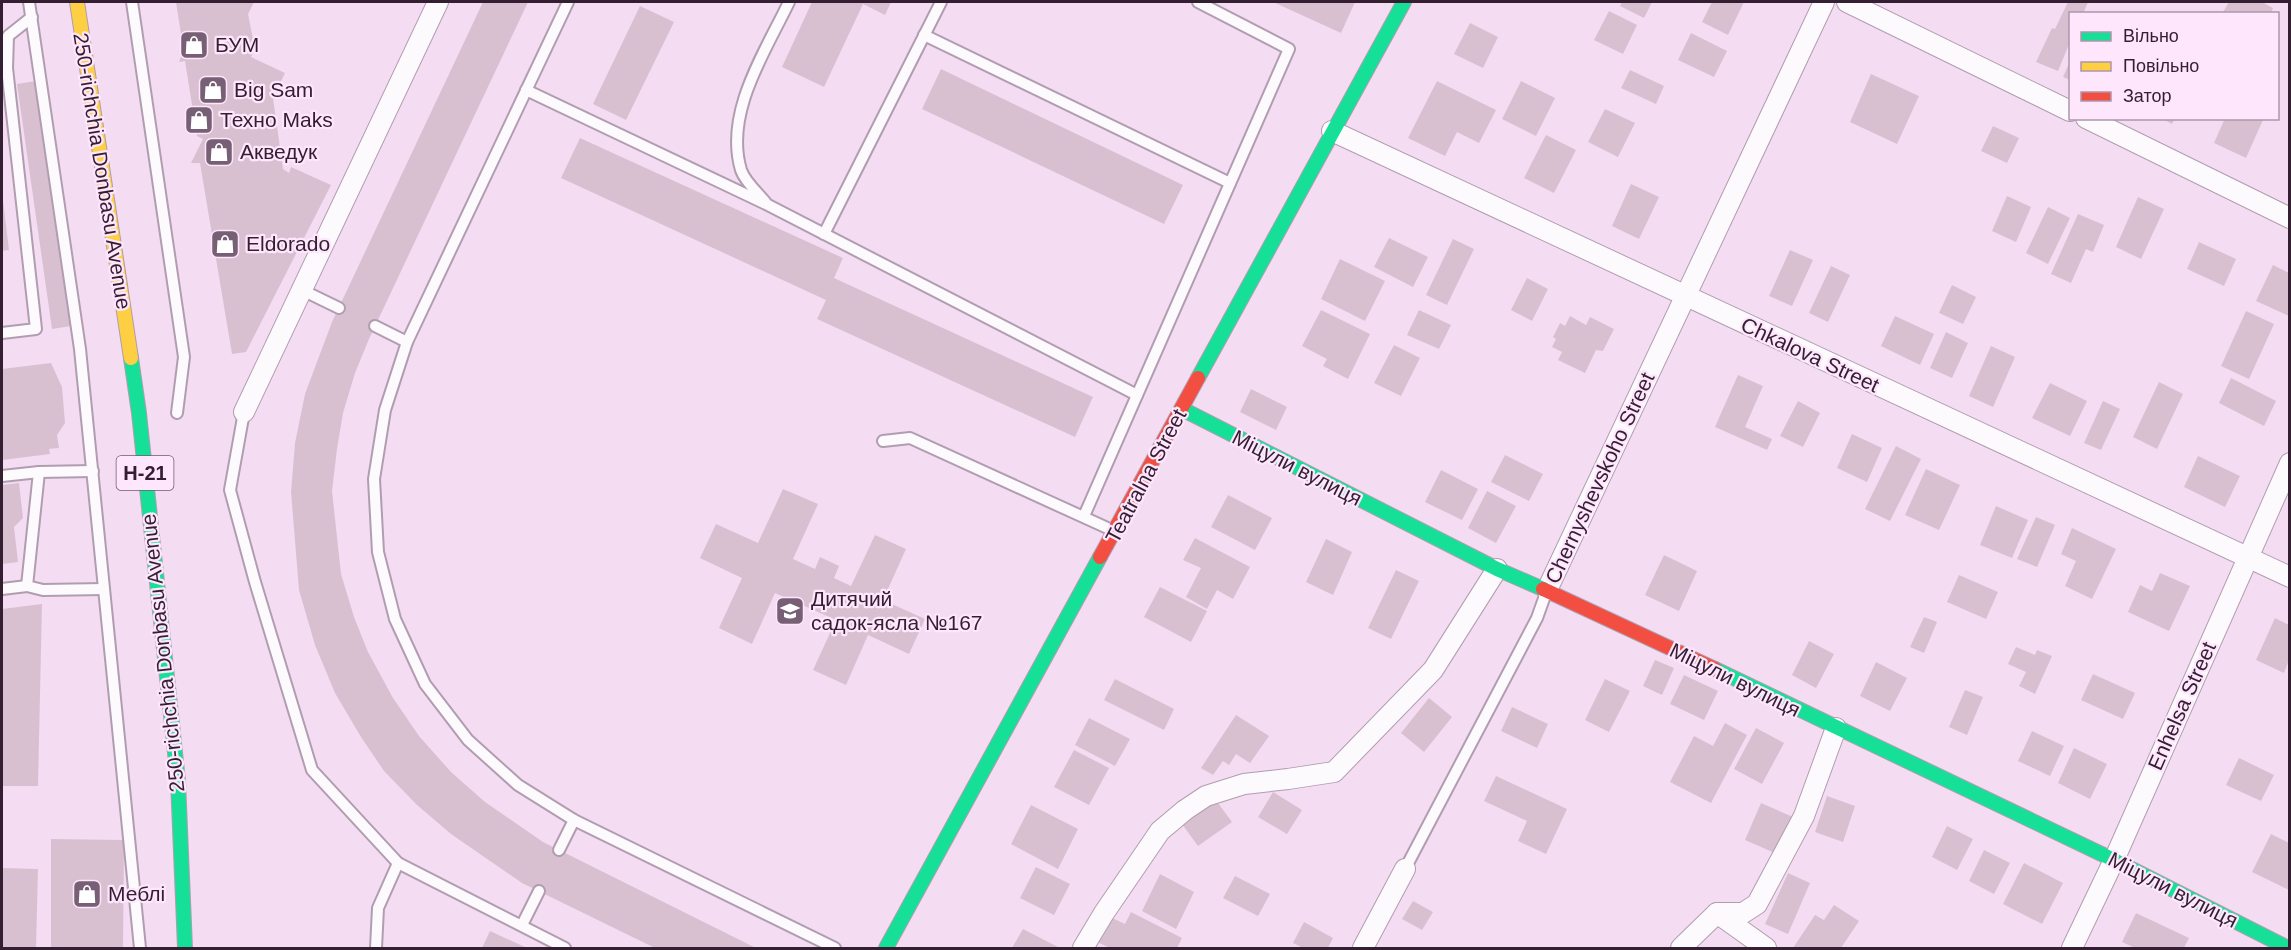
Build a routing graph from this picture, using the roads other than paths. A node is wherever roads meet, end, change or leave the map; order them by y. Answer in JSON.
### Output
{"nodes":[{"id":1,"x":29,"y":2,"type":"edge"},
{"id":2,"x":77,"y":2,"type":"edge"},
{"id":3,"x":132,"y":2,"type":"edge"},
{"id":4,"x":438,"y":2,"type":"edge"},
{"id":5,"x":568,"y":2,"type":"edge"},
{"id":6,"x":789,"y":2,"type":"edge"},
{"id":7,"x":941,"y":2,"type":"edge"},
{"id":8,"x":1198,"y":2,"type":"edge"},
{"id":9,"x":1404,"y":2,"type":"edge"},
{"id":10,"x":1824,"y":2,"type":"edge"},
{"id":11,"x":1847,"y":2,"type":"edge"},
{"id":12,"x":32,"y":17,"type":"junction"},
{"id":13,"x":924,"y":35,"type":"junction"},
{"id":14,"x":526,"y":90,"type":"junction"},
{"id":15,"x":2069,"y":111,"type":"edge"},
{"id":16,"x":2090,"y":120,"type":"edge"},
{"id":17,"x":1332,"y":131,"type":"junction"},
{"id":18,"x":1230,"y":183,"type":"junction"},
{"id":19,"x":768,"y":205,"type":"junction"},
{"id":20,"x":2289,"y":218,"type":"edge"},
{"id":21,"x":824,"y":234,"type":"junction"},
{"id":22,"x":302,"y":290,"type":"junction"},
{"id":23,"x":1686,"y":297,"type":"junction"},
{"id":24,"x":339,"y":308,"type":"dead end"},
{"id":25,"x":375,"y":326,"type":"dead end"},
{"id":26,"x":2,"y":333,"type":"edge"},
{"id":27,"x":407,"y":342,"type":"junction"},
{"id":28,"x":1137,"y":395,"type":"junction"},
{"id":29,"x":1182,"y":409,"type":"junction"},
{"id":30,"x":244,"y":412,"type":"joint"},
{"id":31,"x":177,"y":413,"type":"dead end"},
{"id":32,"x":884,"y":441,"type":"dead end"},
{"id":33,"x":2289,"y":463,"type":"edge"},
{"id":34,"x":93,"y":471,"type":"junction"},
{"id":35,"x":39,"y":472,"type":"junction"},
{"id":36,"x":2,"y":476,"type":"edge"},
{"id":37,"x":1084,"y":516,"type":"junction"},
{"id":38,"x":1115,"y":532,"type":"junction"},
{"id":39,"x":2247,"y":557,"type":"junction"},
{"id":40,"x":1497,"y":569,"type":"junction"},
{"id":41,"x":2289,"y":577,"type":"edge"},
{"id":42,"x":27,"y":586,"type":"junction"},
{"id":43,"x":2,"y":589,"type":"edge"},
{"id":44,"x":104,"y":589,"type":"junction"},
{"id":45,"x":1547,"y":590,"type":"junction"},
{"id":46,"x":1836,"y":728,"type":"junction"},
{"id":47,"x":574,"y":820,"type":"junction"},
{"id":48,"x":559,"y":850,"type":"dead end"},
{"id":49,"x":2115,"y":860,"type":"junction"},
{"id":50,"x":398,"y":863,"type":"junction"},
{"id":51,"x":1405,"y":869,"type":"joint"},
{"id":52,"x":539,"y":891,"type":"dead end"},
{"id":53,"x":1717,"y":913,"type":"junction"},
{"id":54,"x":522,"y":925,"type":"junction"},
{"id":55,"x":140,"y":948,"type":"edge"},
{"id":56,"x":185,"y":948,"type":"edge"},
{"id":57,"x":376,"y":948,"type":"edge"},
{"id":58,"x":564,"y":948,"type":"edge"},
{"id":59,"x":835,"y":948,"type":"edge"},
{"id":60,"x":886,"y":948,"type":"edge"},
{"id":61,"x":1083,"y":948,"type":"edge"},
{"id":62,"x":1363,"y":948,"type":"edge"},
{"id":63,"x":1681,"y":948,"type":"edge"},
{"id":64,"x":1766,"y":948,"type":"edge"},
{"id":65,"x":2072,"y":948,"type":"edge"},
{"id":66,"x":2288,"y":948,"type":"edge"}],
"edges":[{"from":1,"to":12,"type":"lane"},
{"from":2,"to":56,"type":"street","name":"250-richchia Donbasu Avenue","number":"Н-21"},
{"from":3,"to":31,"type":"lane"},
{"from":4,"to":22,"type":"street"},
{"from":5,"to":14,"type":"lane"},
{"from":6,"to":19,"type":"lane"},
{"from":7,"to":13,"type":"lane"},
{"from":8,"to":18,"type":"lane"},
{"from":9,"to":17,"type":"street","name":"Teatralna Street"},
{"from":10,"to":23,"type":"street","name":"Chernyshevskoho Street"},
{"from":11,"to":15,"type":"street"},
{"from":12,"to":26,"type":"lane"},
{"from":12,"to":34,"type":"lane"},
{"from":13,"to":18,"type":"lane"},
{"from":13,"to":21,"type":"lane"},
{"from":14,"to":19,"type":"lane"},
{"from":14,"to":27,"type":"lane"},
{"from":16,"to":20,"type":"street"},
{"from":17,"to":23,"type":"street","name":"Chkalova Street"},
{"from":17,"to":29,"type":"street","name":"Teatralna Street"},
{"from":18,"to":28,"type":"lane"},
{"from":19,"to":21,"type":"lane"},
{"from":21,"to":28,"type":"lane"},
{"from":22,"to":24,"type":"lane"},
{"from":22,"to":30,"type":"street"},
{"from":23,"to":39,"type":"street","name":"Chkalova Street"},
{"from":23,"to":45,"type":"street","name":"Chernyshevskoho Street"},
{"from":25,"to":27,"type":"lane"},
{"from":27,"to":47,"type":"lane"},
{"from":28,"to":37,"type":"lane"},
{"from":29,"to":38,"type":"street","name":"Teatralna Street"},
{"from":29,"to":40,"type":"street","name":"Міцули вулиця"},
{"from":30,"to":50,"type":"lane"},
{"from":32,"to":37,"type":"lane"},
{"from":33,"to":39,"type":"street","name":"Enhelsa Street"},
{"from":34,"to":35,"type":"lane"},
{"from":34,"to":44,"type":"lane"},
{"from":35,"to":36,"type":"lane"},
{"from":35,"to":42,"type":"lane"},
{"from":37,"to":38,"type":"lane"},
{"from":38,"to":60,"type":"street","name":"Teatralna Street"},
{"from":39,"to":41,"type":"street","name":"Chkalova Street"},
{"from":39,"to":49,"type":"street","name":"Enhelsa Street"},
{"from":40,"to":45,"type":"street","name":"Міцули вулиця"},
{"from":40,"to":61,"type":"street"},
{"from":42,"to":43,"type":"lane"},
{"from":42,"to":44,"type":"lane"},
{"from":44,"to":55,"type":"lane"},
{"from":45,"to":46,"type":"street","name":"Міцули вулиця"},
{"from":45,"to":51,"type":"lane","name":"Chernyshevskoho Street"},
{"from":46,"to":49,"type":"street","name":"Міцули вулиця"},
{"from":46,"to":53,"type":"street"},
{"from":47,"to":48,"type":"lane"},
{"from":47,"to":59,"type":"lane"},
{"from":49,"to":65,"type":"street","name":"Enhelsa Street"},
{"from":49,"to":66,"type":"street","name":"Міцули вулиця"},
{"from":50,"to":54,"type":"lane"},
{"from":50,"to":57,"type":"lane"},
{"from":51,"to":62,"type":"street","name":"Chernyshevskoho Street"},
{"from":52,"to":54,"type":"lane"},
{"from":53,"to":63,"type":"street"},
{"from":53,"to":64,"type":"street"},
{"from":54,"to":58,"type":"lane"}]}
